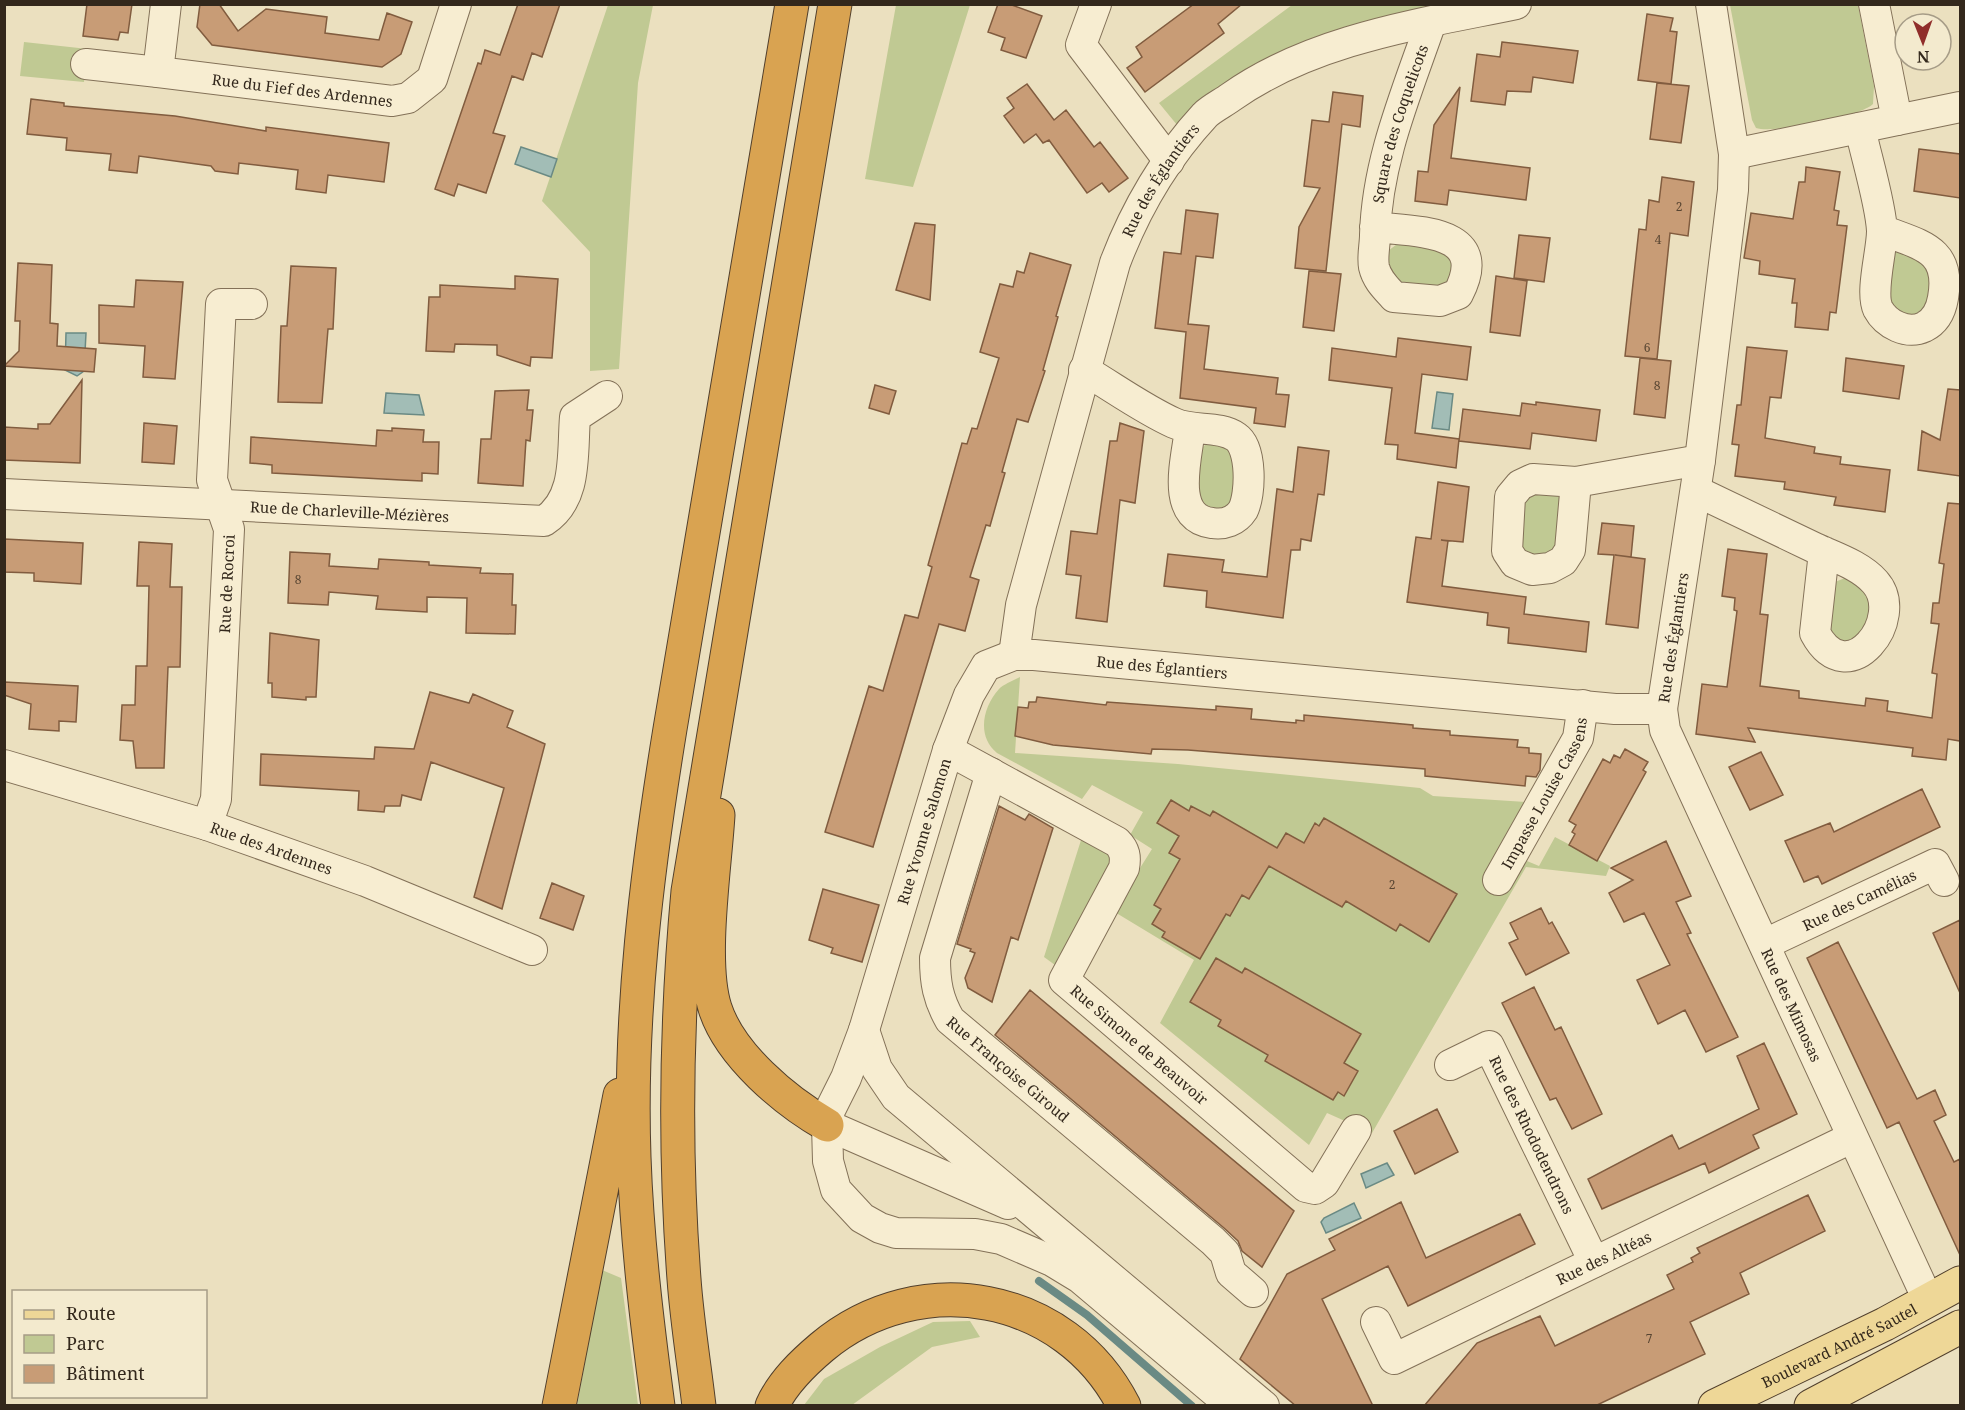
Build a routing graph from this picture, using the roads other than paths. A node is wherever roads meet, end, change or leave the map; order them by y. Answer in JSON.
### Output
{"nodes":[{"id":1,"x":166,"y":4,"type":"edge"},
{"id":2,"x":456,"y":4,"type":"edge"},
{"id":3,"x":792,"y":4,"type":"edge"},
{"id":4,"x":835,"y":4,"type":"edge"},
{"id":5,"x":1096,"y":4,"type":"edge"},
{"id":6,"x":1516,"y":4,"type":"edge"},
{"id":7,"x":1711,"y":4,"type":"edge"},
{"id":8,"x":1874,"y":4,"type":"edge"},
{"id":9,"x":1431,"y":22,"type":"junction"},
{"id":10,"x":86,"y":64,"type":"dead end"},
{"id":11,"x":158,"y":72,"type":"junction"},
{"id":12,"x":1960,"y":107,"type":"edge"},
{"id":13,"x":1897,"y":120,"type":"junction"},
{"id":14,"x":1860,"y":128,"type":"junction"},
{"id":15,"x":1734,"y":154,"type":"junction"},
{"id":16,"x":1169,"y":161,"type":"junction"},
{"id":17,"x":1375,"y":227,"type":"dead end"},
{"id":18,"x":1882,"y":230,"type":"dead end"},
{"id":19,"x":252,"y":304,"type":"dead end"},
{"id":20,"x":1084,"y":370,"type":"junction"},
{"id":21,"x":607,"y":396,"type":"dead end"},
{"id":22,"x":1190,"y":429,"type":"dead end"},
{"id":23,"x":1700,"y":459,"type":"junction"},
{"id":24,"x":1576,"y":482,"type":"dead end"},
{"id":25,"x":1696,"y":490,"type":"junction"},
{"id":26,"x":4,"y":494,"type":"edge"},
{"id":27,"x":220,"y":505,"type":"junction"},
{"id":28,"x":1824,"y":552,"type":"dead end"},
{"id":29,"x":730,"y":621,"type":"junction"},
{"id":30,"x":1014,"y":655,"type":"junction"},
{"id":31,"x":1583,"y":705,"type":"junction"},
{"id":32,"x":1662,"y":710,"type":"junction"},
{"id":33,"x":948,"y":750,"type":"junction"},
{"id":34,"x":4,"y":765,"type":"edge"},
{"id":35,"x":991,"y":773,"type":"junction"},
{"id":36,"x":207,"y":825,"type":"junction"},
{"id":37,"x":1498,"y":880,"type":"dead end"},
{"id":38,"x":1944,"y":881,"type":"dead end"},
{"id":39,"x":1765,"y":944,"type":"junction"},
{"id":40,"x":532,"y":950,"type":"dead end"},
{"id":41,"x":637,"y":1008,"type":"junction"},
{"id":42,"x":864,"y":1030,"type":"junction"},
{"id":43,"x":1450,"y":1065,"type":"dead end"},
{"id":44,"x":827,"y":1125,"type":"junction"},
{"id":45,"x":1356,"y":1130,"type":"dead end"},
{"id":46,"x":1851,"y":1138,"type":"junction"},
{"id":47,"x":1038,"y":1216,"type":"junction"},
{"id":48,"x":1594,"y":1262,"type":"junction"},
{"id":49,"x":1960,"y":1282,"type":"edge"},
{"id":50,"x":1253,"y":1292,"type":"dead end"},
{"id":51,"x":1928,"y":1300,"type":"junction"},
{"id":52,"x":1376,"y":1322,"type":"dead end"},
{"id":53,"x":1960,"y":1327,"type":"edge"},
{"id":54,"x":559,"y":1406,"type":"edge"},
{"id":55,"x":658,"y":1406,"type":"edge"},
{"id":56,"x":699,"y":1406,"type":"edge"},
{"id":57,"x":772,"y":1406,"type":"edge"},
{"id":58,"x":1124,"y":1406,"type":"edge"},
{"id":59,"x":1232,"y":1406,"type":"edge"},
{"id":60,"x":1264,"y":1406,"type":"edge"},
{"id":61,"x":1715,"y":1406,"type":"edge"},
{"id":62,"x":1811,"y":1406,"type":"edge"}],
"edges":[{"from":1,"to":11,"type":"street"},
{"from":2,"to":11,"type":"street","name":"Rue du Fief des Ardennes"},
{"from":3,"to":41,"type":"highway"},
{"from":4,"to":29,"type":"highway"},
{"from":5,"to":16,"type":"street"},
{"from":6,"to":9,"type":"street","name":"Rue des Églantiers"},
{"from":7,"to":15,"type":"street","name":"Rue des Églantiers"},
{"from":8,"to":13,"type":"street"},
{"from":9,"to":16,"type":"street","name":"Rue des Églantiers"},
{"from":9,"to":17,"type":"street","name":"Square des Coquelicots"},
{"from":10,"to":11,"type":"street","name":"Rue du Fief des Ardennes"},
{"from":12,"to":13,"type":"street"},
{"from":13,"to":14,"type":"street"},
{"from":14,"to":15,"type":"street"},
{"from":14,"to":18,"type":"street"},
{"from":15,"to":23,"type":"street","name":"Rue des Églantiers"},
{"from":16,"to":20,"type":"street","name":"Rue des Églantiers"},
{"from":19,"to":27,"type":"street","name":"Rue de Rocroi"},
{"from":20,"to":22,"type":"street"},
{"from":20,"to":30,"type":"street","name":"Rue des Églantiers"},
{"from":21,"to":27,"type":"street","name":"Rue de Charleville-Mézières"},
{"from":23,"to":24,"type":"street"},
{"from":23,"to":25,"type":"street","name":"Rue des Églantiers"},
{"from":25,"to":28,"type":"street"},
{"from":25,"to":32,"type":"street","name":"Rue des Églantiers"},
{"from":26,"to":27,"type":"street","name":"Rue de Charleville-Mézières"},
{"from":27,"to":36,"type":"street","name":"Rue de Rocroi"},
{"from":29,"to":44,"type":"highway"},
{"from":29,"to":56,"type":"highway"},
{"from":30,"to":31,"type":"street","name":"Rue des Églantiers"},
{"from":30,"to":33,"type":"street","name":"Rue Yvonne Salomon"},
{"from":31,"to":32,"type":"street","name":"Rue des Églantiers"},
{"from":31,"to":37,"type":"street","name":"Impasse Louise Cassens"},
{"from":32,"to":39,"type":"street","name":"Rue des Mimosas"},
{"from":33,"to":35,"type":"street","name":"Rue Simone de Beauvoir"},
{"from":33,"to":42,"type":"street","name":"Rue Yvonne Salomon"},
{"from":34,"to":36,"type":"street","name":"Rue des Ardennes"},
{"from":35,"to":45,"type":"street","name":"Rue Simone de Beauvoir"},
{"from":35,"to":50,"type":"street","name":"Rue Françoise Giroud"},
{"from":36,"to":40,"type":"street","name":"Rue des Ardennes"},
{"from":38,"to":39,"type":"street","name":"Rue des Camélias"},
{"from":39,"to":46,"type":"street","name":"Rue des Mimosas"},
{"from":41,"to":54,"type":"highway"},
{"from":41,"to":55,"type":"highway"},
{"from":42,"to":44,"type":"street","name":"Rue Yvonne Salomon"},
{"from":42,"to":47,"type":"street"},
{"from":43,"to":48,"type":"street","name":"Rue des Rhododendrons"},
{"from":44,"to":47,"type":"street"},
{"from":44,"to":59,"type":"street"},
{"from":46,"to":48,"type":"street","name":"Rue des Altéas"},
{"from":46,"to":51,"type":"street","name":"Rue des Mimosas"},
{"from":47,"to":60,"type":"street"},
{"from":48,"to":52,"type":"street","name":"Rue des Altéas"},
{"from":49,"to":51,"type":"main road","name":"Boulevard André Sautel"},
{"from":51,"to":61,"type":"main road","name":"Boulevard André Sautel"},
{"from":53,"to":62,"type":"main road"},
{"from":57,"to":58,"type":"highway"}]}
